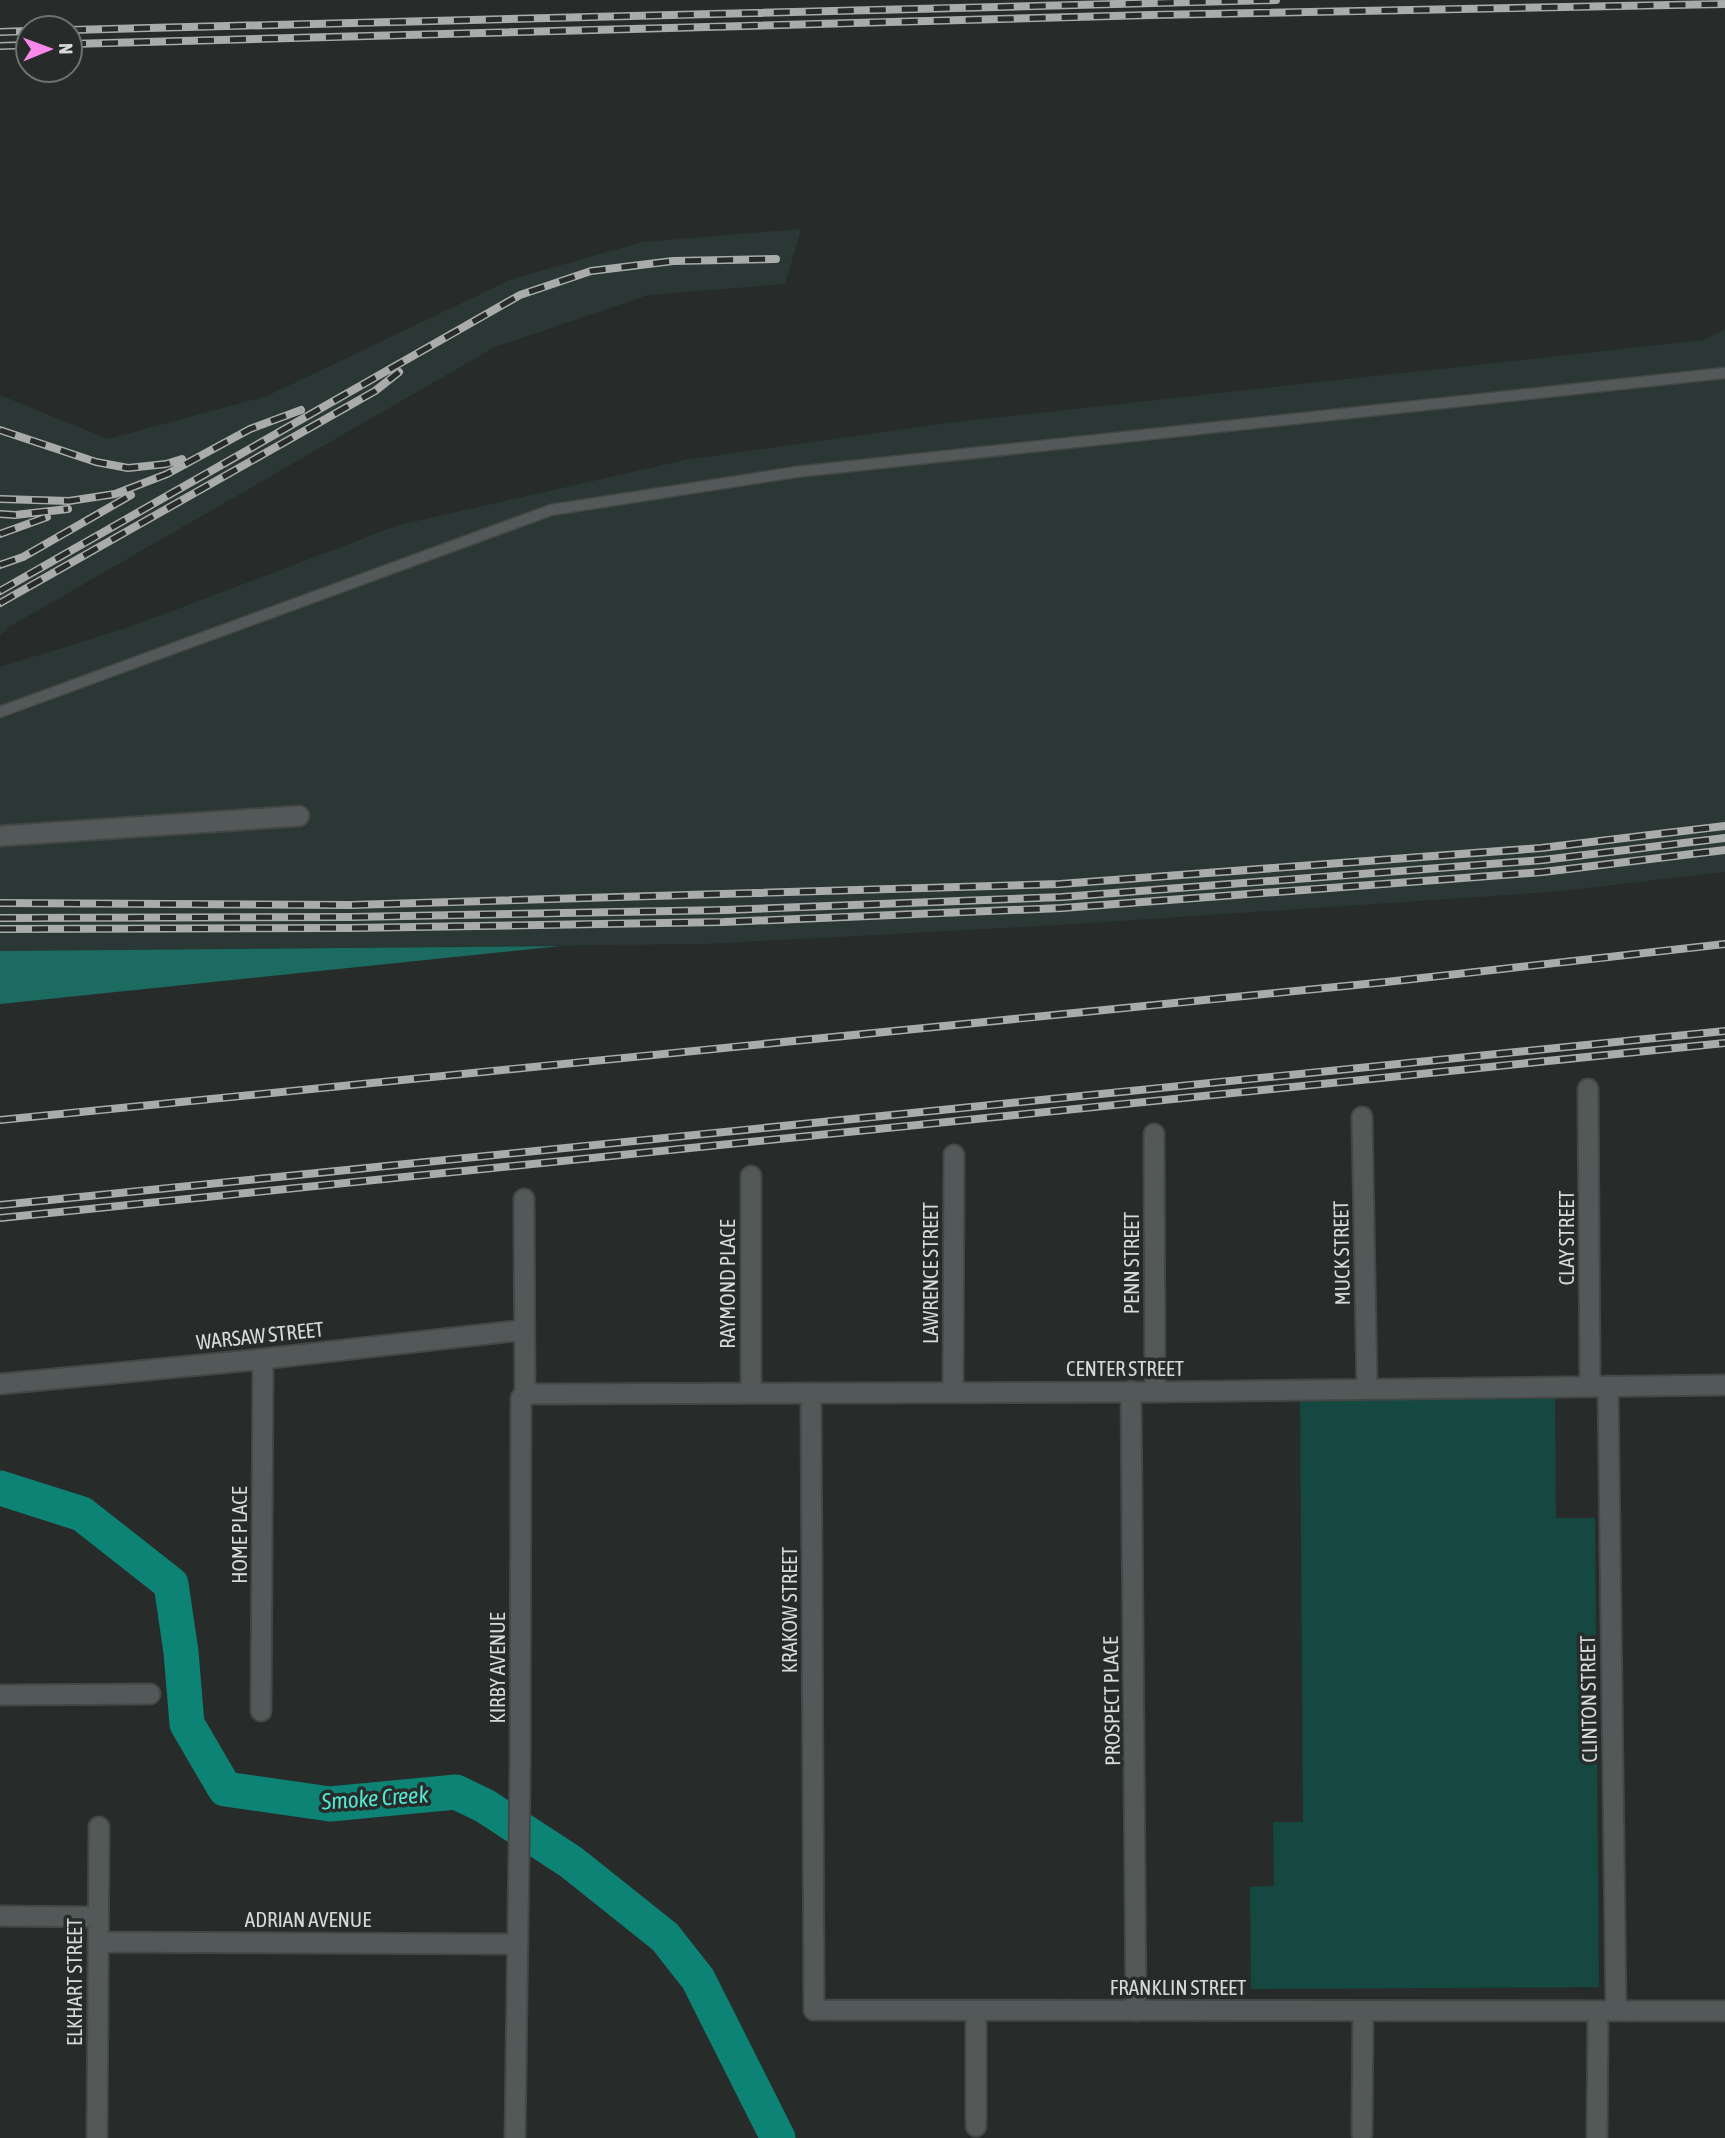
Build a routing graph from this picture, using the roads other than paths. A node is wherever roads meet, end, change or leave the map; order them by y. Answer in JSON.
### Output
{"nodes":[{"id":1,"x":1725,"y":373,"type":"edge"},
{"id":2,"x":0,"y":712,"type":"edge"},
{"id":3,"x":299,"y":816,"type":"dead end"},
{"id":4,"x":0,"y":836,"type":"edge"},
{"id":5,"x":1588,"y":1089,"type":"dead end"},
{"id":6,"x":1362,"y":1117,"type":"dead end"},
{"id":7,"x":1154,"y":1134,"type":"dead end"},
{"id":8,"x":954,"y":1155,"type":"dead end"},
{"id":9,"x":751,"y":1176,"type":"dead end"},
{"id":10,"x":524,"y":1199,"type":"dead end"},
{"id":11,"x":524,"y":1330,"type":"junction"},
{"id":12,"x":264,"y":1359,"type":"junction"},
{"id":13,"x":0,"y":1384,"type":"edge"},
{"id":14,"x":1725,"y":1385,"type":"edge"},
{"id":15,"x":1599,"y":1386,"type":"junction"},
{"id":16,"x":1367,"y":1388,"type":"junction"},
{"id":17,"x":1131,"y":1391,"type":"junction"},
{"id":18,"x":953,"y":1392,"type":"junction"},
{"id":19,"x":1155,"y":1392,"type":"junction"},
{"id":20,"x":751,"y":1393,"type":"junction"},
{"id":21,"x":811,"y":1393,"type":"junction"},
{"id":22,"x":524,"y":1394,"type":"junction"},
{"id":23,"x":150,"y":1694,"type":"dead end"},
{"id":24,"x":0,"y":1695,"type":"edge"},
{"id":25,"x":261,"y":1711,"type":"dead end"},
{"id":26,"x":99,"y":1827,"type":"dead end"},
{"id":27,"x":814,"y":1827,"type":"joint"},
{"id":28,"x":0,"y":1916,"type":"edge"},
{"id":29,"x":98,"y":1917,"type":"junction"},
{"id":30,"x":97,"y":1942,"type":"junction"},
{"id":31,"x":517,"y":1944,"type":"junction"},
{"id":32,"x":976,"y":2011,"type":"junction"},
{"id":33,"x":1136,"y":2011,"type":"junction"},
{"id":34,"x":1363,"y":2011,"type":"junction"},
{"id":35,"x":1607,"y":2011,"type":"junction"},
{"id":36,"x":1725,"y":2011,"type":"edge"},
{"id":37,"x":976,"y":2126,"type":"dead end"},
{"id":38,"x":1362,"y":2134,"type":"dead end"},
{"id":39,"x":97,"y":2138,"type":"edge"},
{"id":40,"x":515,"y":2138,"type":"edge"},
{"id":41,"x":1597,"y":2138,"type":"edge"}],
"edges":[{"from":1,"to":2,"type":"lane"},
{"from":3,"to":4,"type":"street"},
{"from":5,"to":15,"type":"street","name":"CLAY STREET"},
{"from":6,"to":16,"type":"street","name":"MUCK STREET"},
{"from":7,"to":19,"type":"street","name":"PENN STREET"},
{"from":8,"to":18,"type":"street","name":"LAWRENCE STREET"},
{"from":9,"to":20,"type":"street","name":"RAYMOND PLACE"},
{"from":10,"to":11,"type":"street","name":"KIRBY AVENUE"},
{"from":11,"to":12,"type":"street","name":"WARSAW STREET"},
{"from":11,"to":22,"type":"street","name":"KIRBY AVENUE"},
{"from":12,"to":13,"type":"street","name":"WARSAW STREET"},
{"from":12,"to":25,"type":"street","name":"HOME PLACE"},
{"from":14,"to":15,"type":"street","name":"CENTER STREET"},
{"from":15,"to":16,"type":"street","name":"CENTER STREET"},
{"from":15,"to":35,"type":"street","name":"CLINTON STREET"},
{"from":16,"to":19,"type":"street","name":"CENTER STREET"},
{"from":17,"to":18,"type":"street","name":"CENTER STREET"},
{"from":17,"to":19,"type":"street","name":"CENTER STREET"},
{"from":17,"to":33,"type":"street","name":"PROSPECT PLACE"},
{"from":18,"to":21,"type":"street","name":"CENTER STREET"},
{"from":20,"to":21,"type":"street","name":"CENTER STREET"},
{"from":20,"to":22,"type":"street","name":"CENTER STREET"},
{"from":21,"to":27,"type":"street","name":"KRAKOW STREET"},
{"from":22,"to":31,"type":"street","name":"KIRBY AVENUE"},
{"from":23,"to":24,"type":"street"},
{"from":26,"to":29,"type":"street","name":"ELKHART STREET"},
{"from":27,"to":32,"type":"street","name":"FRANKLIN STREET"},
{"from":28,"to":29,"type":"street"},
{"from":29,"to":30,"type":"street","name":"ELKHART STREET"},
{"from":30,"to":31,"type":"street","name":"ADRIAN AVENUE"},
{"from":30,"to":39,"type":"street","name":"ELKHART STREET"},
{"from":31,"to":40,"type":"street","name":"KIRBY AVENUE"},
{"from":32,"to":33,"type":"street","name":"FRANKLIN STREET"},
{"from":32,"to":37,"type":"street"},
{"from":33,"to":34,"type":"street","name":"FRANKLIN STREET"},
{"from":34,"to":35,"type":"street","name":"FRANKLIN STREET"},
{"from":34,"to":38,"type":"street"},
{"from":35,"to":36,"type":"street","name":"FRANKLIN STREET"},
{"from":35,"to":41,"type":"street","name":"CLINTON STREET"}]}
